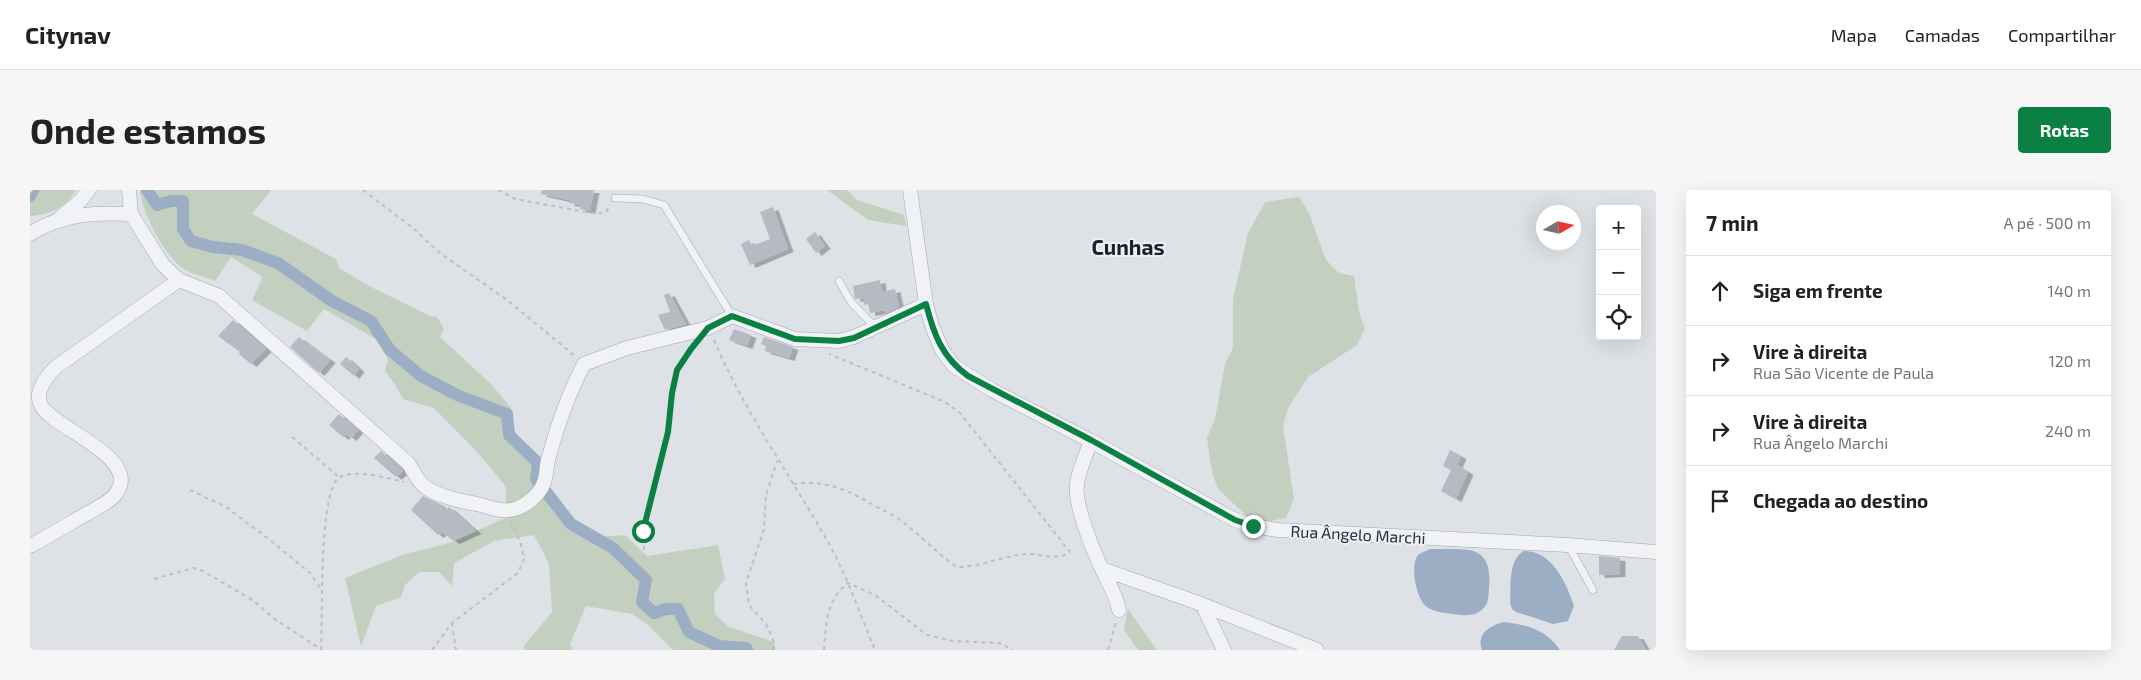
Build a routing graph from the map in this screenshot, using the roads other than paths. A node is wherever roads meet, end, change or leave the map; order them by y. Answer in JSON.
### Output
{"nodes":[{"id":1,"x":89,"y":190,"type":"edge"},
{"id":2,"x":129,"y":190,"type":"edge"},
{"id":3,"x":910,"y":190,"type":"edge"},
{"id":4,"x":615,"y":198,"type":"road end"},
{"id":5,"x":131,"y":214,"type":"junction"},
{"id":6,"x":56,"y":220,"type":"junction"},
{"id":7,"x":30,"y":234,"type":"edge"},
{"id":8,"x":179,"y":280,"type":"junction"},
{"id":9,"x":839,"y":281,"type":"dead end"},
{"id":10,"x":926,"y":304,"type":"junction"},
{"id":11,"x":732,"y":316,"type":"junction"},
{"id":12,"x":875,"y":327,"type":"junction"},
{"id":13,"x":1091,"y":440,"type":"junction"},
{"id":14,"x":1567,"y":545,"type":"junction"},
{"id":15,"x":30,"y":546,"type":"edge"},
{"id":16,"x":1656,"y":552,"type":"edge"},
{"id":17,"x":1102,"y":569,"type":"junction"},
{"id":18,"x":1593,"y":590,"type":"dead end"},
{"id":19,"x":1202,"y":604,"type":"junction"},
{"id":20,"x":1119,"y":610,"type":"road end"},
{"id":21,"x":1224,"y":650,"type":"edge"},
{"id":22,"x":1317,"y":650,"type":"edge"}],
"edges":[{"from":1,"to":6,"type":"street"},
{"from":2,"to":5,"type":"street"},
{"from":3,"to":10,"type":"street","name":"Rua Ângelo Marchi"},
{"from":4,"to":11,"type":"lane"},
{"from":5,"to":6,"type":"street"},
{"from":5,"to":8,"type":"street"},
{"from":6,"to":7,"type":"street"},
{"from":8,"to":11,"type":"street"},
{"from":8,"to":15,"type":"street"},
{"from":9,"to":12,"type":"lane"},
{"from":10,"to":12,"type":"street"},
{"from":10,"to":13,"type":"street","name":"Rua Ângelo Marchi"},
{"from":11,"to":12,"type":"street"},
{"from":13,"to":14,"type":"street","name":"Rua Ângelo Marchi"},
{"from":13,"to":17,"type":"street"},
{"from":14,"to":16,"type":"street","name":"Rua Ângelo Marchi"},
{"from":14,"to":18,"type":"lane"},
{"from":17,"to":19,"type":"street"},
{"from":17,"to":20,"type":"street"},
{"from":19,"to":21,"type":"street"},
{"from":19,"to":22,"type":"street"}]}
